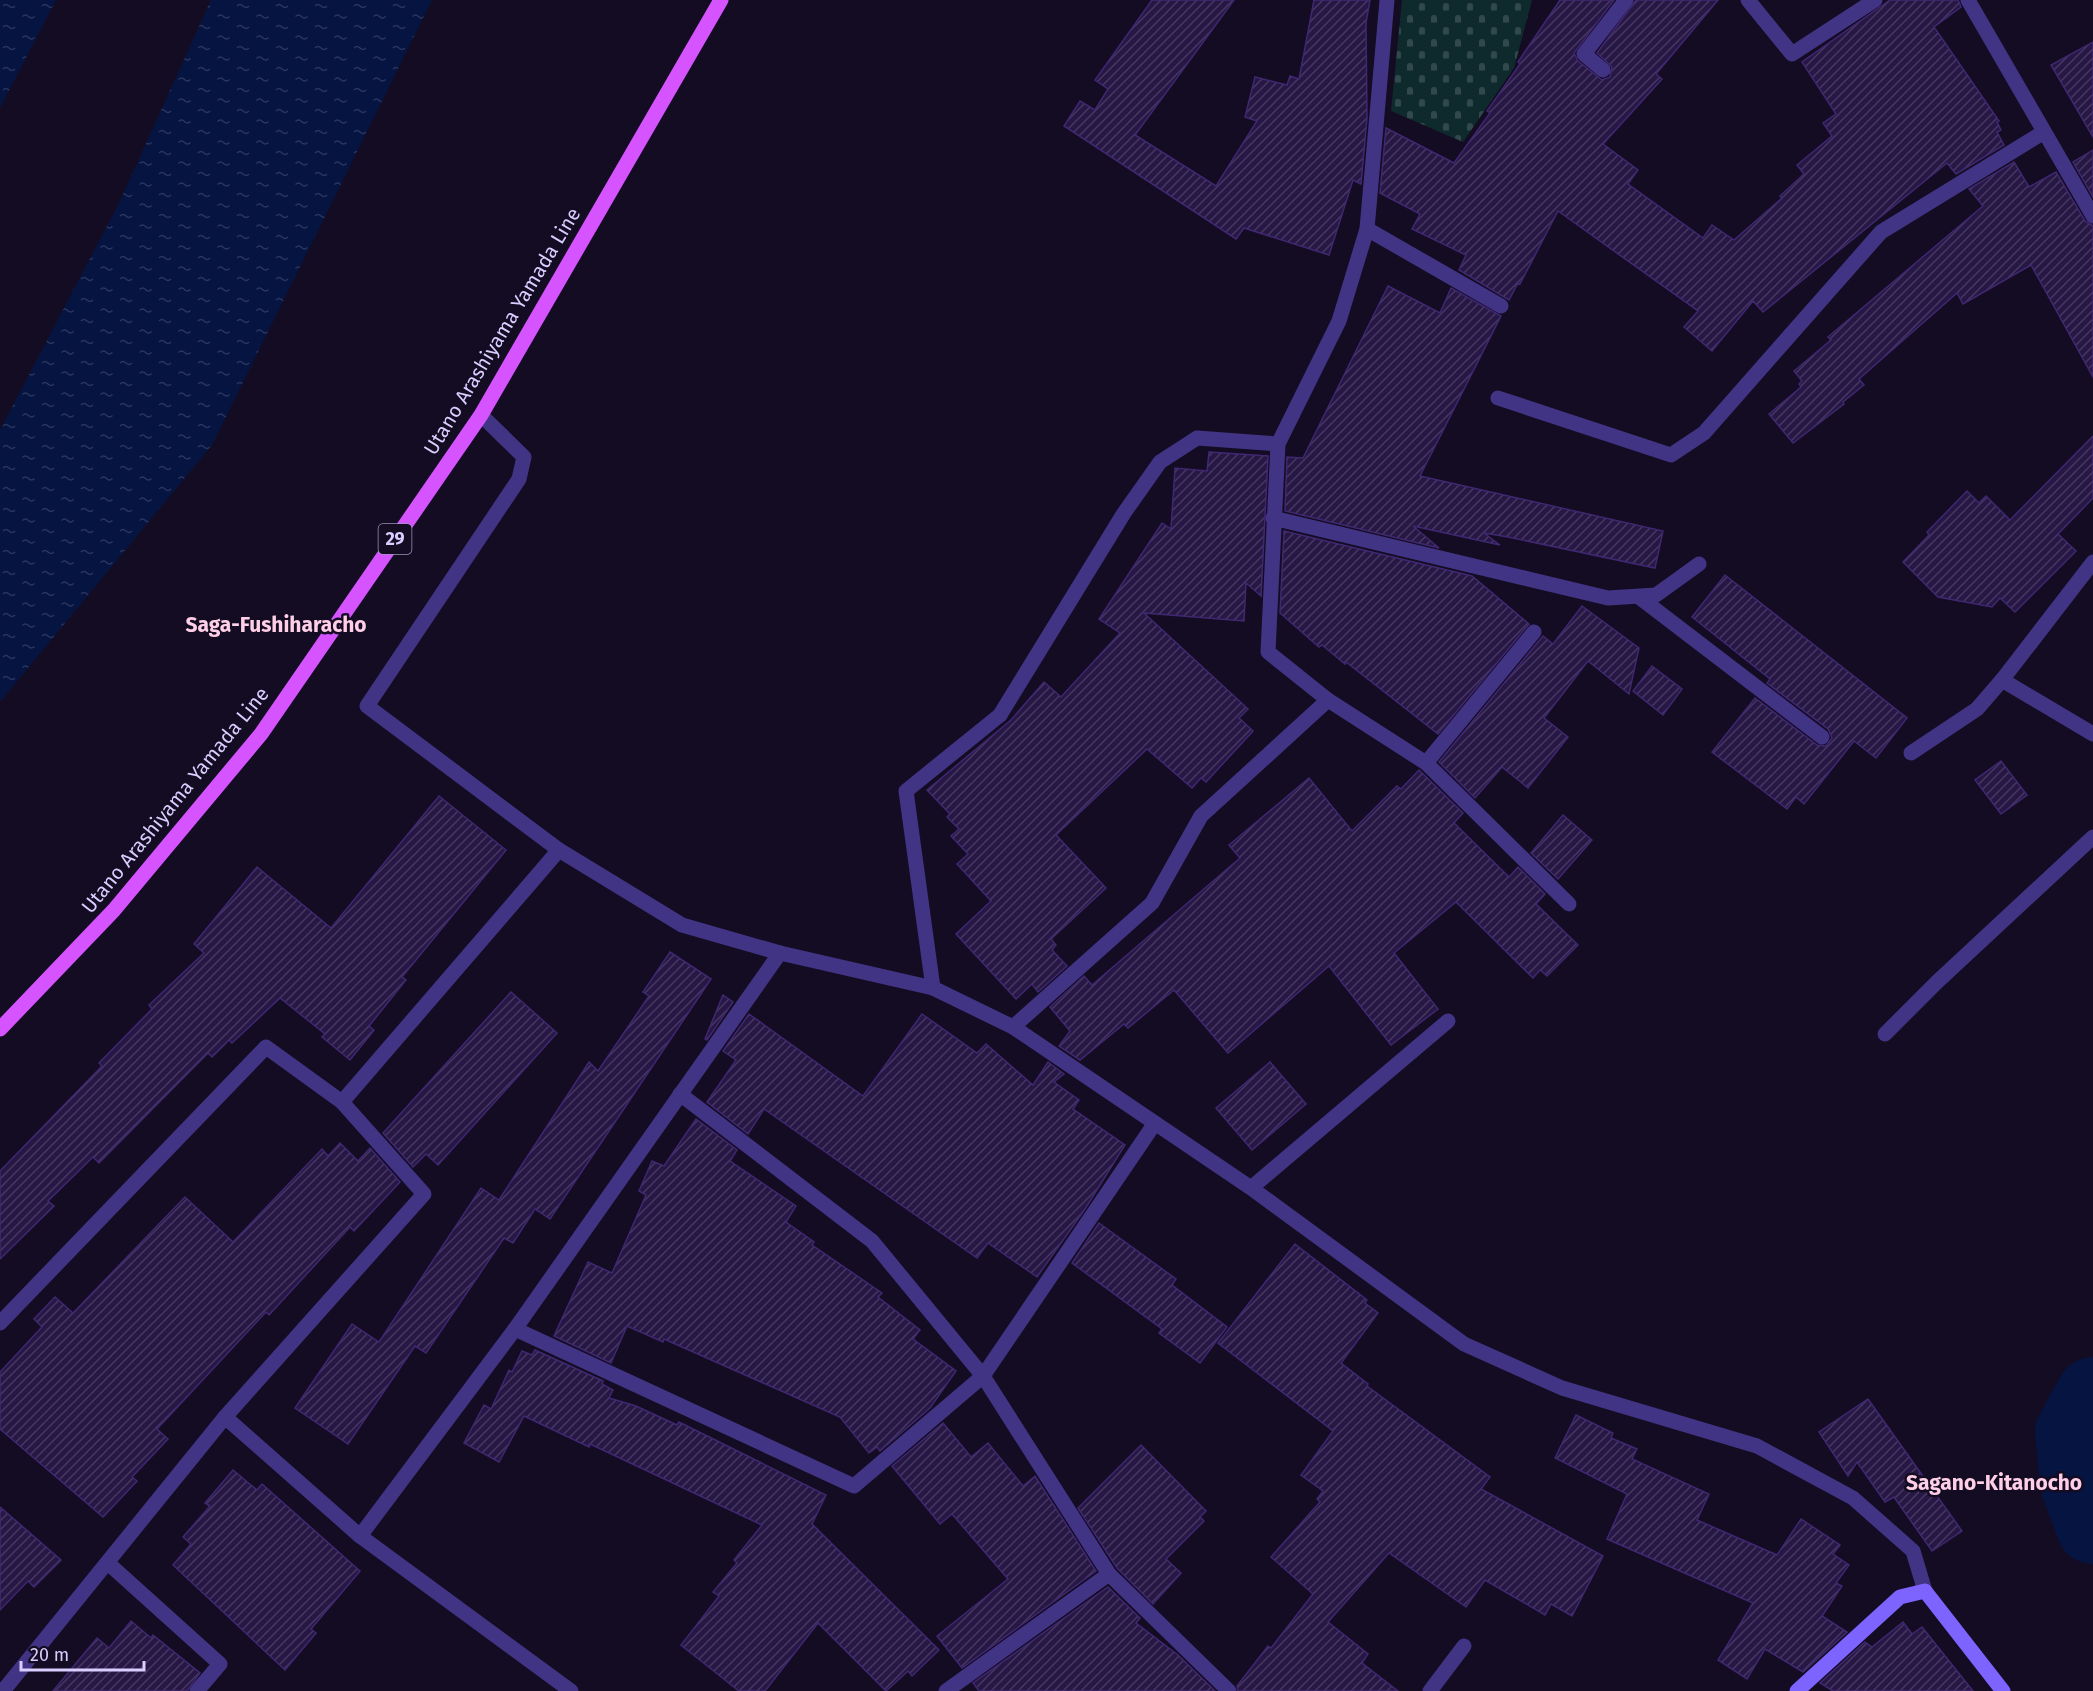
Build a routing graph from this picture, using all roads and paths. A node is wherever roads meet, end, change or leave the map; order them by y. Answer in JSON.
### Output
{"nodes":[{"id":1,"x":721,"y":0,"type":"edge"},
{"id":2,"x":1387,"y":0,"type":"edge"},
{"id":3,"x":1626,"y":0,"type":"edge"},
{"id":4,"x":1748,"y":0,"type":"edge"},
{"id":5,"x":1875,"y":0,"type":"edge"},
{"id":6,"x":1968,"y":0,"type":"edge"},
{"id":7,"x":1603,"y":70,"type":"dead end"},
{"id":8,"x":2044,"y":132,"type":"junction"},
{"id":9,"x":2093,"y":216,"type":"edge"},
{"id":10,"x":1367,"y":229,"type":"junction"},
{"id":11,"x":1501,"y":306,"type":"dead end"},
{"id":12,"x":1498,"y":398,"type":"dead end"},
{"id":13,"x":481,"y":415,"type":"junction"},
{"id":14,"x":1278,"y":444,"type":"junction"},
{"id":15,"x":1273,"y":518,"type":"junction"},
{"id":16,"x":2093,"y":562,"type":"edge"},
{"id":17,"x":1699,"y":564,"type":"dead end"},
{"id":18,"x":1638,"y":597,"type":"junction"},
{"id":19,"x":1534,"y":632,"type":"dead end"},
{"id":20,"x":2002,"y":680,"type":"junction"},
{"id":21,"x":1328,"y":700,"type":"junction"},
{"id":22,"x":2093,"y":734,"type":"edge"},
{"id":23,"x":1822,"y":737,"type":"dead end"},
{"id":24,"x":1911,"y":753,"type":"dead end"},
{"id":25,"x":1426,"y":763,"type":"junction"},
{"id":26,"x":2093,"y":837,"type":"edge"},
{"id":27,"x":559,"y":850,"type":"junction"},
{"id":28,"x":1569,"y":904,"type":"dead end"},
{"id":29,"x":780,"y":953,"type":"junction"},
{"id":30,"x":933,"y":988,"type":"junction"},
{"id":31,"x":1448,"y":1021,"type":"dead end"},
{"id":32,"x":1013,"y":1027,"type":"junction"},
{"id":33,"x":0,"y":1029,"type":"edge"},
{"id":34,"x":1885,"y":1034,"type":"dead end"},
{"id":35,"x":680,"y":1094,"type":"junction"},
{"id":36,"x":342,"y":1102,"type":"junction"},
{"id":37,"x":1155,"y":1123,"type":"junction"},
{"id":38,"x":1251,"y":1188,"type":"junction"},
{"id":39,"x":0,"y":1323,"type":"edge"},
{"id":40,"x":515,"y":1329,"type":"junction"},
{"id":41,"x":983,"y":1376,"type":"junction"},
{"id":42,"x":225,"y":1417,"type":"junction"},
{"id":43,"x":360,"y":1536,"type":"junction"},
{"id":44,"x":109,"y":1563,"type":"junction"},
{"id":45,"x":1109,"y":1574,"type":"junction"},
{"id":46,"x":1925,"y":1591,"type":"junction"},
{"id":47,"x":1464,"y":1646,"type":"dead end"},
{"id":48,"x":3,"y":1691,"type":"edge"},
{"id":49,"x":197,"y":1691,"type":"edge"},
{"id":50,"x":571,"y":1691,"type":"edge"},
{"id":51,"x":946,"y":1691,"type":"edge"},
{"id":52,"x":1229,"y":1691,"type":"edge"},
{"id":53,"x":1430,"y":1691,"type":"edge"},
{"id":54,"x":1797,"y":1691,"type":"edge"},
{"id":55,"x":2003,"y":1691,"type":"edge"}],
"edges":[{"from":1,"to":13,"type":"main road","name":"Utano Arashiyama Yamada Line","number":"29"},
{"from":2,"to":10,"type":"street"},
{"from":3,"to":7,"type":"street"},
{"from":4,"to":5,"type":"street"},
{"from":6,"to":8,"type":"street"},
{"from":8,"to":9,"type":"street"},
{"from":8,"to":12,"type":"street"},
{"from":10,"to":11,"type":"street"},
{"from":10,"to":14,"type":"street"},
{"from":13,"to":27,"type":"street"},
{"from":13,"to":33,"type":"main road","name":"Utano Arashiyama Yamada Line","number":"29"},
{"from":14,"to":15,"type":"street"},
{"from":14,"to":30,"type":"street"},
{"from":15,"to":18,"type":"street"},
{"from":15,"to":21,"type":"street"},
{"from":16,"to":20,"type":"street"},
{"from":17,"to":18,"type":"street"},
{"from":18,"to":23,"type":"street"},
{"from":19,"to":25,"type":"street"},
{"from":20,"to":22,"type":"street"},
{"from":20,"to":24,"type":"street"},
{"from":21,"to":25,"type":"street"},
{"from":21,"to":32,"type":"street"},
{"from":25,"to":28,"type":"street"},
{"from":26,"to":34,"type":"street"},
{"from":27,"to":29,"type":"street"},
{"from":27,"to":36,"type":"street"},
{"from":29,"to":30,"type":"street"},
{"from":29,"to":35,"type":"street"},
{"from":30,"to":32,"type":"street"},
{"from":31,"to":38,"type":"street"},
{"from":32,"to":37,"type":"street"},
{"from":35,"to":40,"type":"street"},
{"from":35,"to":41,"type":"street"},
{"from":36,"to":39,"type":"street"},
{"from":36,"to":42,"type":"street"},
{"from":37,"to":38,"type":"street"},
{"from":37,"to":41,"type":"street"},
{"from":38,"to":46,"type":"street"},
{"from":40,"to":41,"type":"street"},
{"from":40,"to":43,"type":"street"},
{"from":41,"to":45,"type":"street"},
{"from":42,"to":43,"type":"street"},
{"from":42,"to":44,"type":"street"},
{"from":43,"to":50,"type":"street"},
{"from":44,"to":48,"type":"street"},
{"from":44,"to":49,"type":"street"},
{"from":45,"to":51,"type":"street"},
{"from":45,"to":52,"type":"street"},
{"from":46,"to":54,"type":"main road"},
{"from":46,"to":55,"type":"main road"},
{"from":47,"to":53,"type":"street"}]}
